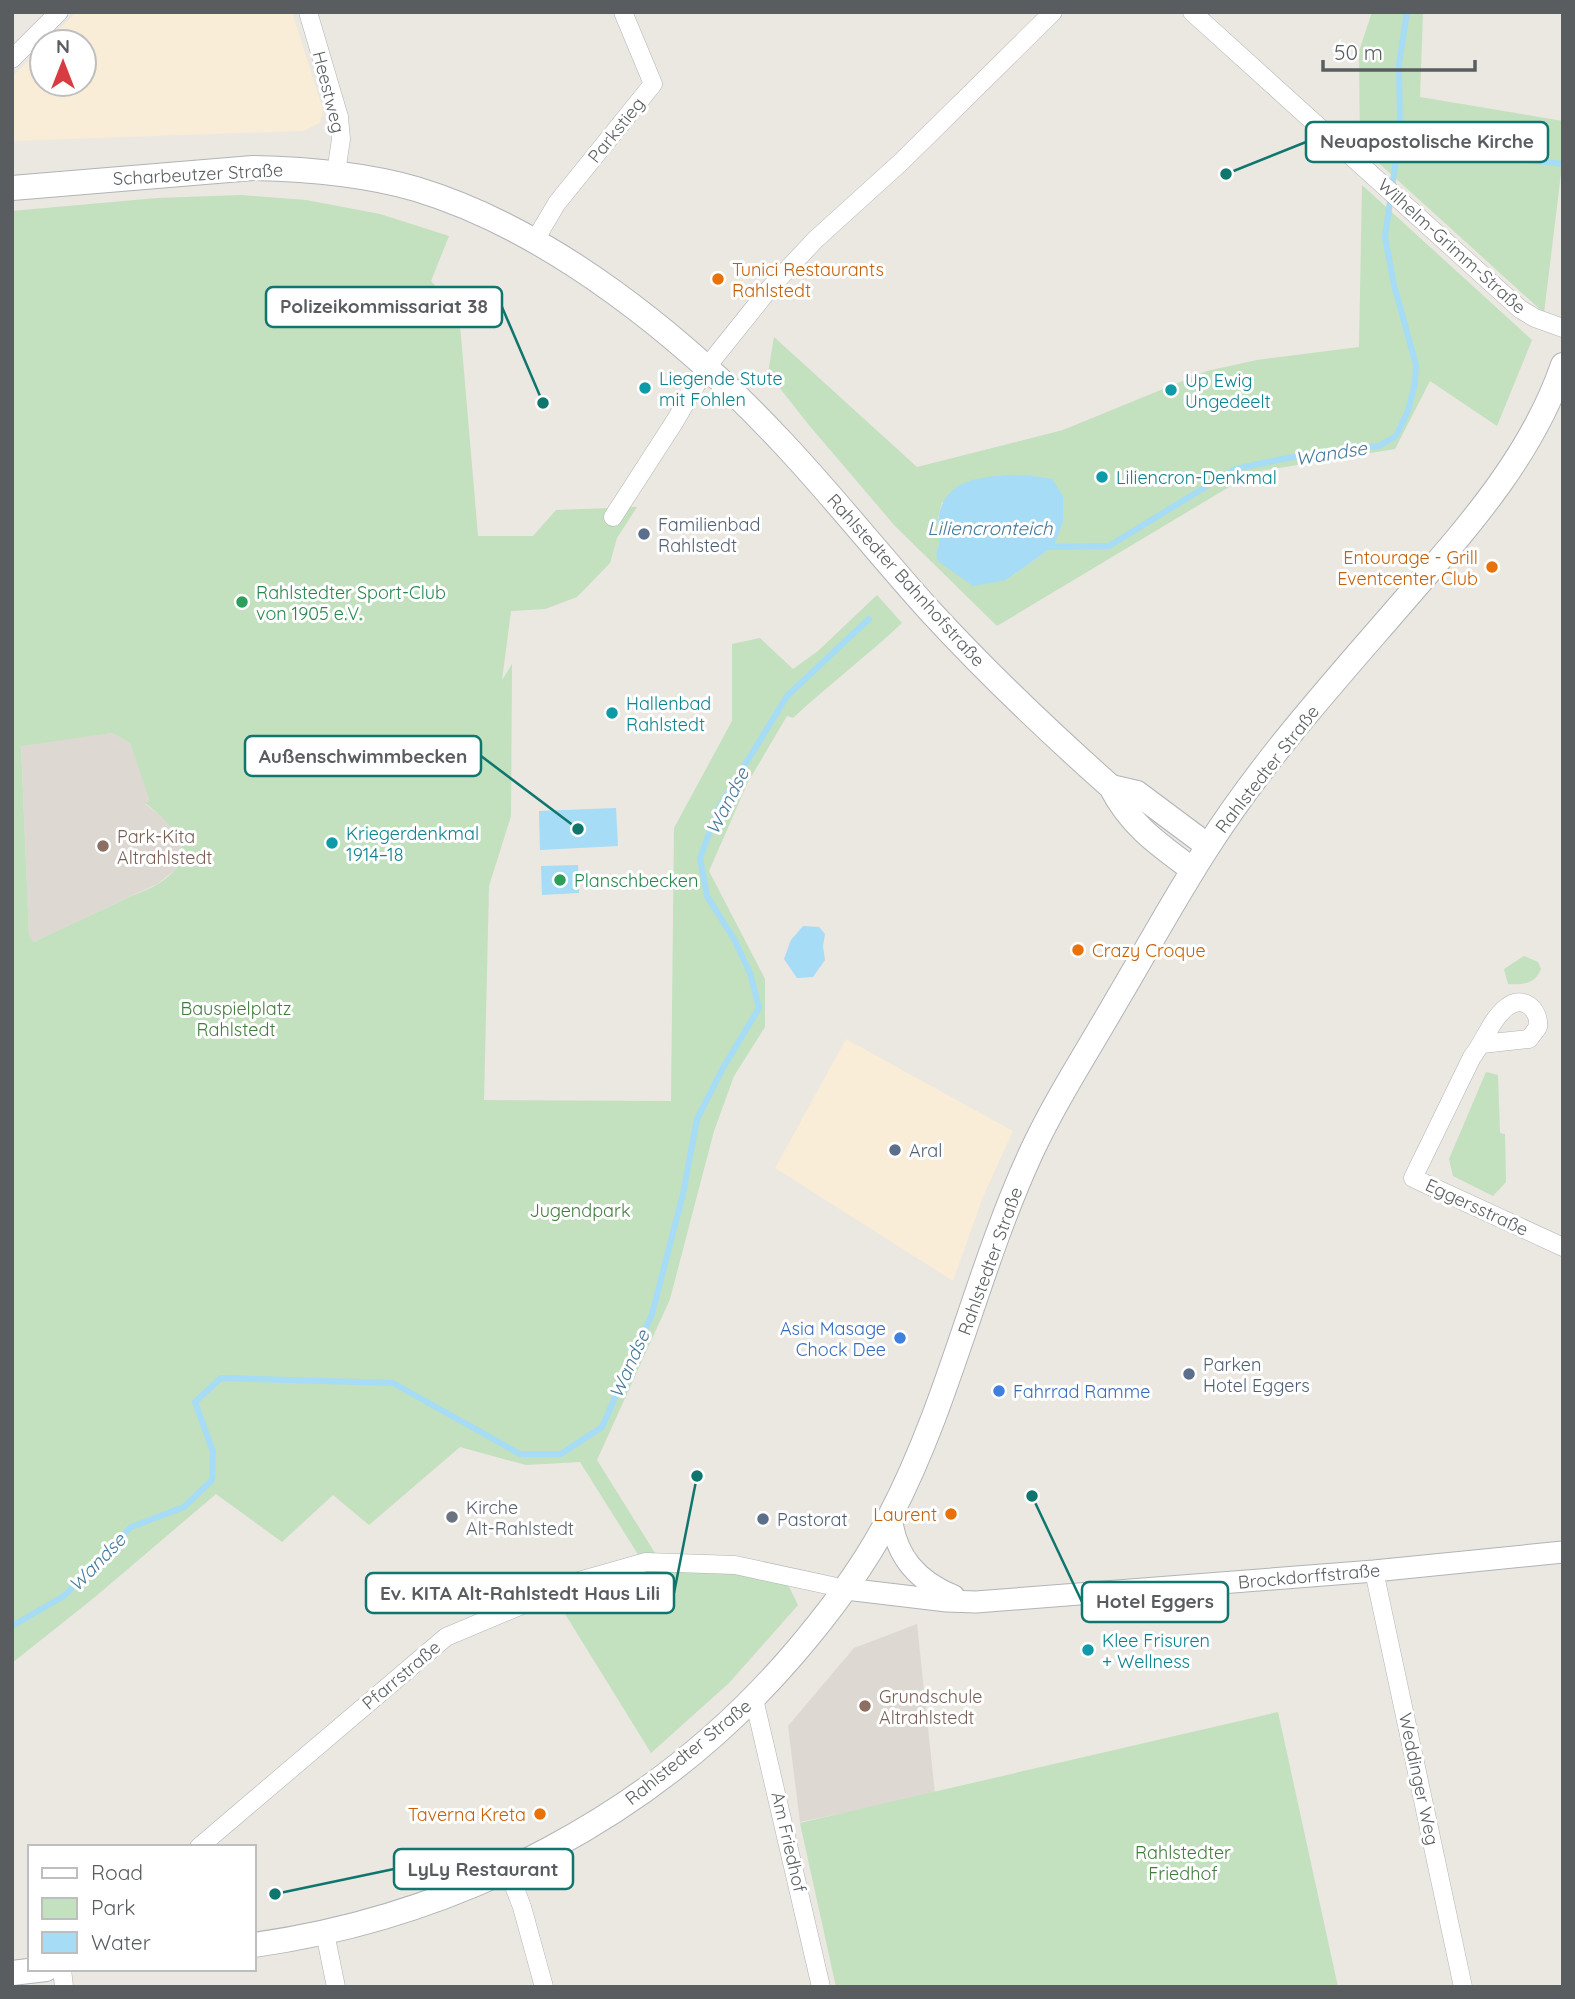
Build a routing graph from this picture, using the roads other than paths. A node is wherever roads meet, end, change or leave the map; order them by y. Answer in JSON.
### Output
{"nodes":[{"id":1,"x":59,"y":12,"type":"edge"},
{"id":2,"x":308,"y":12,"type":"edge"},
{"id":3,"x":624,"y":12,"type":"edge"},
{"id":4,"x":1052,"y":12,"type":"edge"},
{"id":5,"x":1192,"y":12,"type":"edge"},
{"id":6,"x":12,"y":59,"type":"edge"},
{"id":7,"x":336,"y":173,"type":"junction"},
{"id":8,"x":12,"y":188,"type":"edge"},
{"id":9,"x":535,"y":240,"type":"junction"},
{"id":10,"x":1563,"y":328,"type":"edge"},
{"id":11,"x":706,"y":368,"type":"junction"},
{"id":12,"x":1562,"y":369,"type":"edge"},
{"id":13,"x":613,"y":517,"type":"dead end"},
{"id":14,"x":1111,"y":787,"type":"junction"},
{"id":15,"x":1208,"y":846,"type":"junction"},
{"id":16,"x":1193,"y":870,"type":"junction"},
{"id":17,"x":1482,"y":1044,"type":"dead end"},
{"id":18,"x":1563,"y":1247,"type":"edge"},
{"id":19,"x":891,"y":1515,"type":"junction"},
{"id":20,"x":1563,"y":1552,"type":"edge"},
{"id":21,"x":1374,"y":1571,"type":"junction"},
{"id":22,"x":846,"y":1589,"type":"junction"},
{"id":23,"x":976,"y":1601,"type":"junction"},
{"id":24,"x":754,"y":1699,"type":"junction"},
{"id":25,"x":201,"y":1845,"type":"edge"},
{"id":26,"x":508,"y":1870,"type":"junction"},
{"id":27,"x":325,"y":1933,"type":"junction"},
{"id":28,"x":256,"y":1945,"type":"edge"},
{"id":29,"x":336,"y":1987,"type":"edge"},
{"id":30,"x":544,"y":1987,"type":"edge"},
{"id":31,"x":821,"y":1987,"type":"edge"},
{"id":32,"x":1463,"y":1987,"type":"edge"}],
"edges":[{"from":1,"to":6,"type":"street"},
{"from":2,"to":7,"type":"street","name":"Heestweg"},
{"from":3,"to":9,"type":"street","name":"Parkstieg"},
{"from":4,"to":11,"type":"street"},
{"from":5,"to":10,"type":"street","name":"Wilhelm-Grimm-Straße"},
{"from":7,"to":8,"type":"main road","name":"Scharbeutzer Straße"},
{"from":7,"to":9,"type":"main road","name":"Scharbeutzer Straße"},
{"from":9,"to":11,"type":"main road","name":"Scharbeutzer Straße"},
{"from":11,"to":13,"type":"street"},
{"from":11,"to":14,"type":"main road","name":"Rahlstedter Bahnhofstraße"},
{"from":12,"to":15,"type":"main road","name":"Rahlstedter Straße"},
{"from":14,"to":15,"type":"main road","name":"Rahlstedter Bahnhofstraße"},
{"from":14,"to":16,"type":"main road","name":"Rahlstedter Bahnhofstraße"},
{"from":15,"to":16,"type":"main road","name":"Rahlstedter Straße"},
{"from":16,"to":19,"type":"main road","name":"Rahlstedter Straße"},
{"from":17,"to":18,"type":"street","name":"Eggersstraße"},
{"from":19,"to":22,"type":"main road","name":"Rahlstedter Straße"},
{"from":19,"to":23,"type":"street"},
{"from":20,"to":21,"type":"street","name":"Brockdorffstraße"},
{"from":21,"to":23,"type":"street","name":"Brockdorffstraße"},
{"from":21,"to":32,"type":"street","name":"Weddinger Weg"},
{"from":22,"to":23,"type":"street","name":"Brockdorffstraße"},
{"from":22,"to":24,"type":"main road","name":"Rahlstedter Straße"},
{"from":22,"to":25,"type":"street","name":"Pfarrstraße"},
{"from":24,"to":26,"type":"main road","name":"Rahlstedter Straße"},
{"from":24,"to":31,"type":"street","name":"Am Friedhof"},
{"from":26,"to":27,"type":"main road","name":"Rahlstedter Straße"},
{"from":26,"to":30,"type":"street"},
{"from":27,"to":28,"type":"main road","name":"Rahlstedter Straße"},
{"from":27,"to":29,"type":"street"}]}
